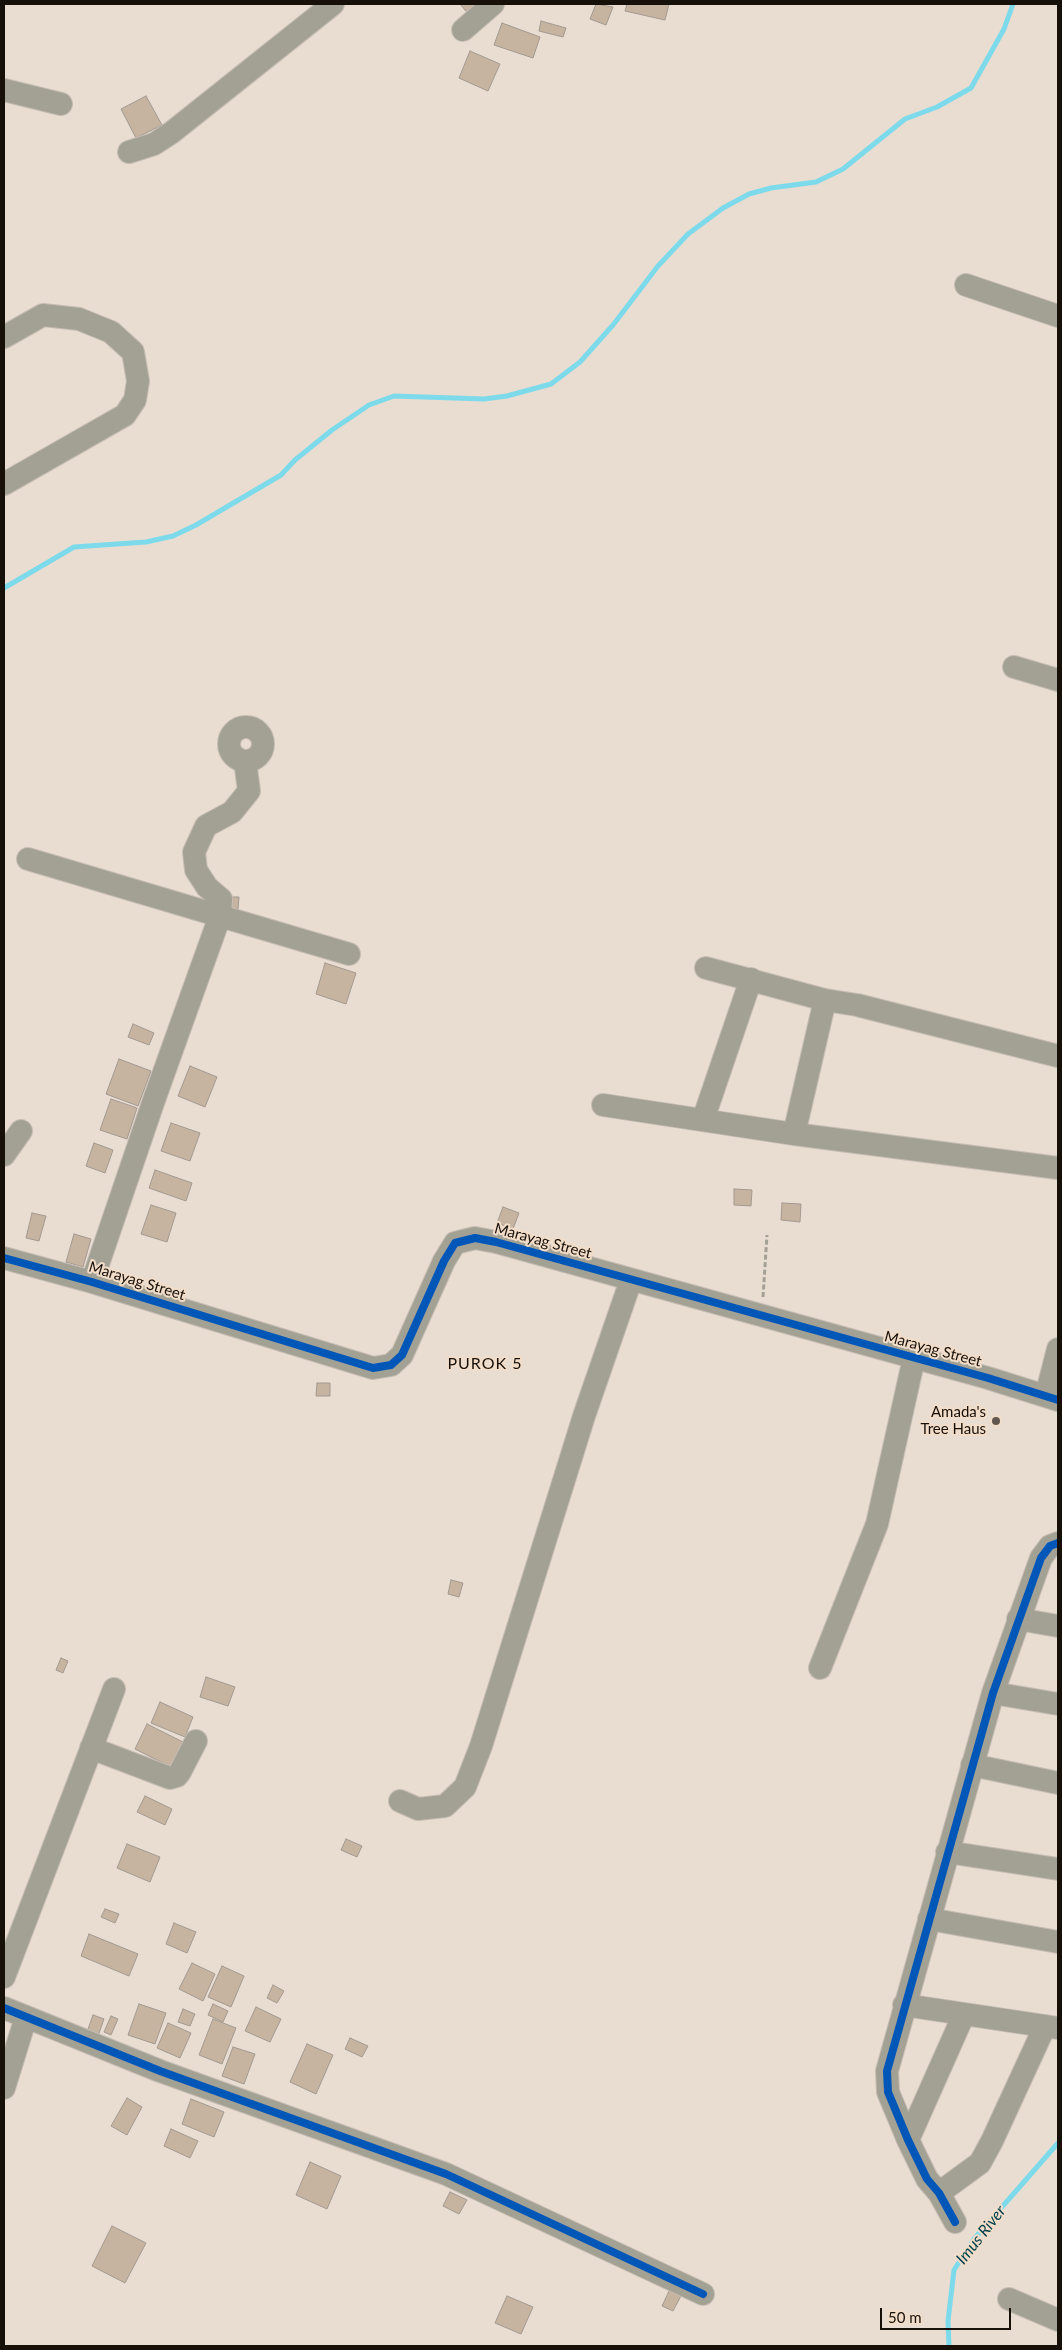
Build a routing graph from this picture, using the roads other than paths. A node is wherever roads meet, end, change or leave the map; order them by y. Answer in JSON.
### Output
{"nodes":[{"id":1,"x":332,"y":4,"type":"edge"},
{"id":2,"x":493,"y":4,"type":"edge"},
{"id":3,"x":463,"y":30,"type":"dead end"},
{"id":4,"x":4,"y":90,"type":"edge"},
{"id":5,"x":61,"y":104,"type":"dead end"},
{"id":6,"x":129,"y":152,"type":"dead end"},
{"id":7,"x":966,"y":285,"type":"dead end"},
{"id":8,"x":1058,"y":316,"type":"edge"},
{"id":9,"x":4,"y":337,"type":"edge"},
{"id":10,"x":4,"y":484,"type":"edge"},
{"id":11,"x":1014,"y":667,"type":"dead end"},
{"id":12,"x":1058,"y":680,"type":"edge"},
{"id":13,"x":245,"y":761,"type":"dead end"},
{"id":14,"x":28,"y":859,"type":"dead end"},
{"id":15,"x":220,"y":916,"type":"junction"},
{"id":16,"x":349,"y":954,"type":"dead end"},
{"id":17,"x":706,"y":968,"type":"dead end"},
{"id":18,"x":751,"y":979,"type":"junction"},
{"id":19,"x":825,"y":1000,"type":"junction"},
{"id":20,"x":1058,"y":1056,"type":"edge"},
{"id":21,"x":604,"y":1105,"type":"dead end"},
{"id":22,"x":703,"y":1120,"type":"junction"},
{"id":23,"x":21,"y":1131,"type":"dead end"},
{"id":24,"x":794,"y":1134,"type":"junction"},
{"id":25,"x":4,"y":1155,"type":"edge"},
{"id":26,"x":1058,"y":1168,"type":"edge"},
{"id":27,"x":4,"y":1258,"type":"edge"},
{"id":28,"x":631,"y":1280,"type":"junction"},
{"id":29,"x":92,"y":1282,"type":"junction"},
{"id":30,"x":1058,"y":1349,"type":"edge"},
{"id":31,"x":914,"y":1358,"type":"junction"},
{"id":32,"x":1052,"y":1398,"type":"edge"},
{"id":33,"x":1058,"y":1543,"type":"edge"},
{"id":34,"x":1018,"y":1619,"type":"junction"},
{"id":35,"x":1058,"y":1626,"type":"edge"},
{"id":36,"x":820,"y":1668,"type":"dead end"},
{"id":37,"x":114,"y":1689,"type":"dead end"},
{"id":38,"x":993,"y":1693,"type":"junction"},
{"id":39,"x":1058,"y":1704,"type":"edge"},
{"id":40,"x":196,"y":1741,"type":"dead end"},
{"id":41,"x":91,"y":1748,"type":"junction"},
{"id":42,"x":972,"y":1765,"type":"junction"},
{"id":43,"x":1058,"y":1783,"type":"edge"},
{"id":44,"x":400,"y":1801,"type":"dead end"},
{"id":45,"x":947,"y":1852,"type":"junction"},
{"id":46,"x":1058,"y":1869,"type":"edge"},
{"id":47,"x":929,"y":1919,"type":"junction"},
{"id":48,"x":1058,"y":1942,"type":"edge"},
{"id":49,"x":4,"y":1977,"type":"edge"},
{"id":50,"x":904,"y":2005,"type":"junction"},
{"id":51,"x":4,"y":2008,"type":"edge"},
{"id":52,"x":964,"y":2014,"type":"junction"},
{"id":53,"x":26,"y":2017,"type":"junction"},
{"id":54,"x":1052,"y":2027,"type":"edge"},
{"id":55,"x":4,"y":2088,"type":"edge"},
{"id":56,"x":908,"y":2140,"type":"junction"},
{"id":57,"x":939,"y":2193,"type":"junction"},
{"id":58,"x":955,"y":2222,"type":"dead end"},
{"id":59,"x":703,"y":2294,"type":"dead end"},
{"id":60,"x":1009,"y":2298,"type":"dead end"},
{"id":61,"x":1058,"y":2320,"type":"edge"}],
"edges":[{"from":1,"to":6,"type":"street"},
{"from":2,"to":3,"type":"street"},
{"from":4,"to":5,"type":"street"},
{"from":7,"to":8,"type":"street"},
{"from":9,"to":10,"type":"street"},
{"from":11,"to":12,"type":"street"},
{"from":13,"to":15,"type":"street"},
{"from":14,"to":15,"type":"street"},
{"from":15,"to":16,"type":"street"},
{"from":15,"to":29,"type":"street"},
{"from":17,"to":18,"type":"street"},
{"from":18,"to":19,"type":"street"},
{"from":18,"to":22,"type":"street"},
{"from":19,"to":20,"type":"street"},
{"from":19,"to":24,"type":"street"},
{"from":21,"to":22,"type":"street"},
{"from":22,"to":24,"type":"street"},
{"from":23,"to":25,"type":"street"},
{"from":24,"to":26,"type":"street"},
{"from":27,"to":29,"type":"street","name":"Marayag Street"},
{"from":28,"to":29,"type":"street","name":"Marayag Street"},
{"from":28,"to":31,"type":"street","name":"Marayag Street"},
{"from":28,"to":44,"type":"street"},
{"from":30,"to":32,"type":"street"},
{"from":31,"to":32,"type":"street","name":"Marayag Street"},
{"from":31,"to":36,"type":"street"},
{"from":33,"to":34,"type":"street"},
{"from":34,"to":35,"type":"street"},
{"from":34,"to":38,"type":"street"},
{"from":37,"to":41,"type":"street"},
{"from":38,"to":39,"type":"street"},
{"from":38,"to":42,"type":"street"},
{"from":40,"to":41,"type":"street"},
{"from":41,"to":49,"type":"street"},
{"from":42,"to":43,"type":"street"},
{"from":42,"to":45,"type":"street"},
{"from":45,"to":46,"type":"street"},
{"from":45,"to":47,"type":"street"},
{"from":47,"to":48,"type":"street"},
{"from":47,"to":50,"type":"street"},
{"from":50,"to":52,"type":"street"},
{"from":50,"to":56,"type":"street"},
{"from":51,"to":53,"type":"street"},
{"from":52,"to":54,"type":"street"},
{"from":52,"to":56,"type":"street"},
{"from":53,"to":55,"type":"street"},
{"from":53,"to":59,"type":"street"},
{"from":54,"to":57,"type":"street"},
{"from":56,"to":57,"type":"street"},
{"from":57,"to":58,"type":"street"},
{"from":60,"to":61,"type":"street"}]}
